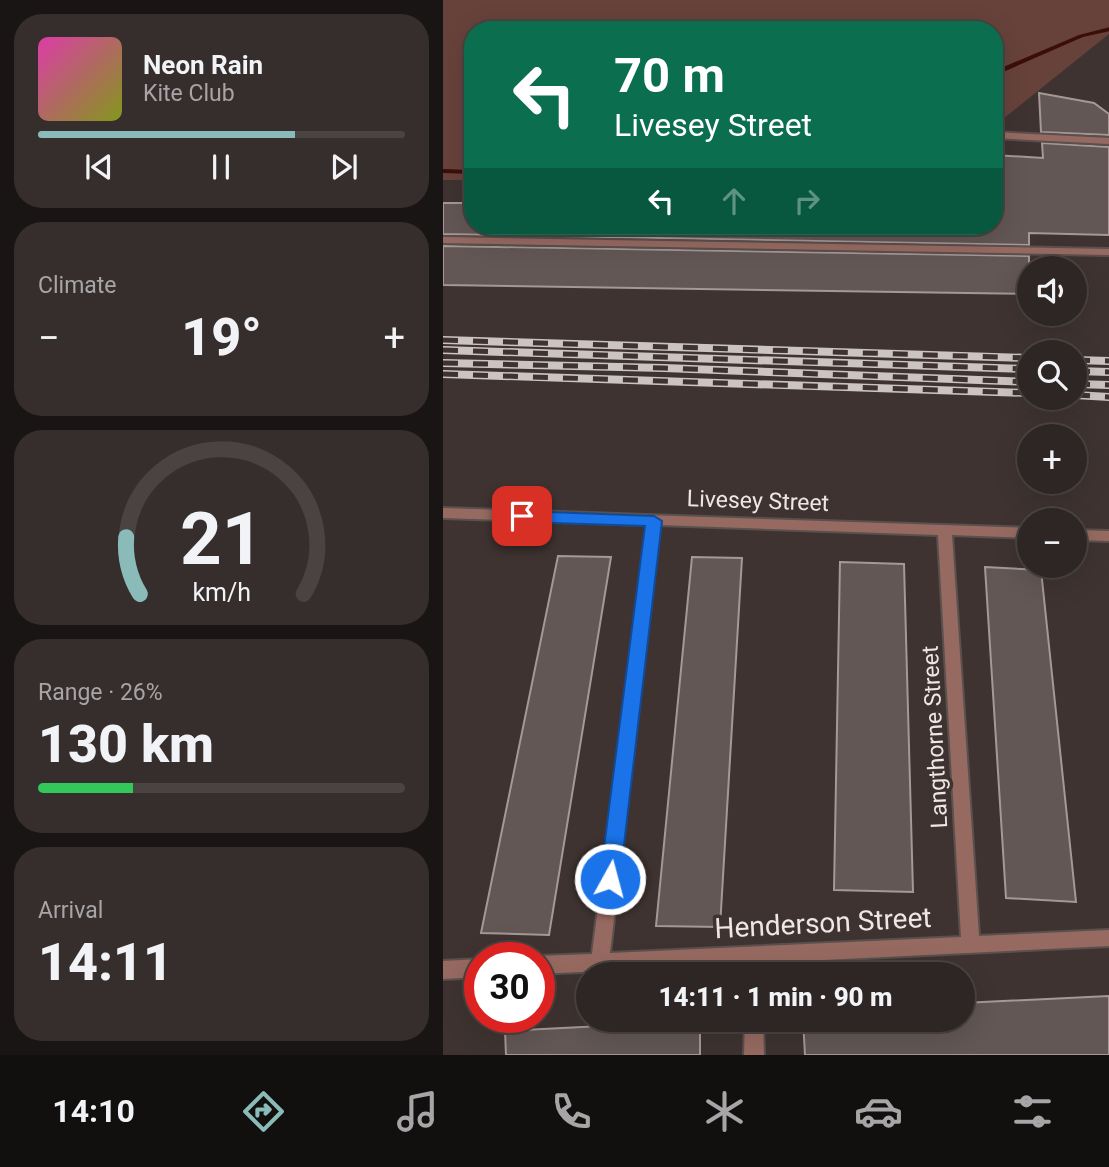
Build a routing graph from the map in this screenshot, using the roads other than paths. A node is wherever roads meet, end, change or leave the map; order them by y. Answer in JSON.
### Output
{"nodes":[{"id":1,"x":1003,"y":135,"type":"edge"},
{"id":2,"x":1109,"y":141,"type":"edge"},
{"id":3,"x":443,"y":240,"type":"edge"},
{"id":4,"x":1109,"y":252,"type":"edge"},
{"id":5,"x":443,"y":513,"type":"edge"},
{"id":6,"x":654,"y":521,"type":"junction"},
{"id":7,"x":945,"y":529,"type":"junction"},
{"id":8,"x":1017,"y":532,"type":"edge"},
{"id":9,"x":1087,"y":535,"type":"edge"},
{"id":10,"x":1109,"y":536,"type":"edge"},
{"id":11,"x":1109,"y":938,"type":"edge"},
{"id":12,"x":970,"y":943,"type":"junction"},
{"id":13,"x":754,"y":955,"type":"junction"},
{"id":14,"x":600,"y":962,"type":"joint"},
{"id":15,"x":754,"y":962,"type":"edge"},
{"id":16,"x":576,"y":963,"type":"edge"},
{"id":17,"x":555,"y":964,"type":"edge"},
{"id":18,"x":464,"y":969,"type":"edge"},
{"id":19,"x":443,"y":970,"type":"edge"},
{"id":20,"x":754,"y":1032,"type":"edge"},
{"id":21,"x":754,"y":1055,"type":"edge"}],
"edges":[{"from":1,"to":2,"type":"street"},
{"from":3,"to":4,"type":"street"},
{"from":5,"to":6,"type":"street","name":"Livesey Street"},
{"from":6,"to":7,"type":"street","name":"Livesey Street"},
{"from":6,"to":14,"type":"street"},
{"from":7,"to":8,"type":"street","name":"Livesey Street"},
{"from":7,"to":12,"type":"street","name":"Langthorne Street"},
{"from":9,"to":10,"type":"street"},
{"from":11,"to":12,"type":"street","name":"Henderson Street"},
{"from":12,"to":13,"type":"street","name":"Henderson Street"},
{"from":13,"to":14,"type":"street","name":"Henderson Street"},
{"from":13,"to":15,"type":"street"},
{"from":16,"to":17,"type":"street","name":"Henderson Street"},
{"from":18,"to":19,"type":"street"},
{"from":20,"to":21,"type":"street"}]}
